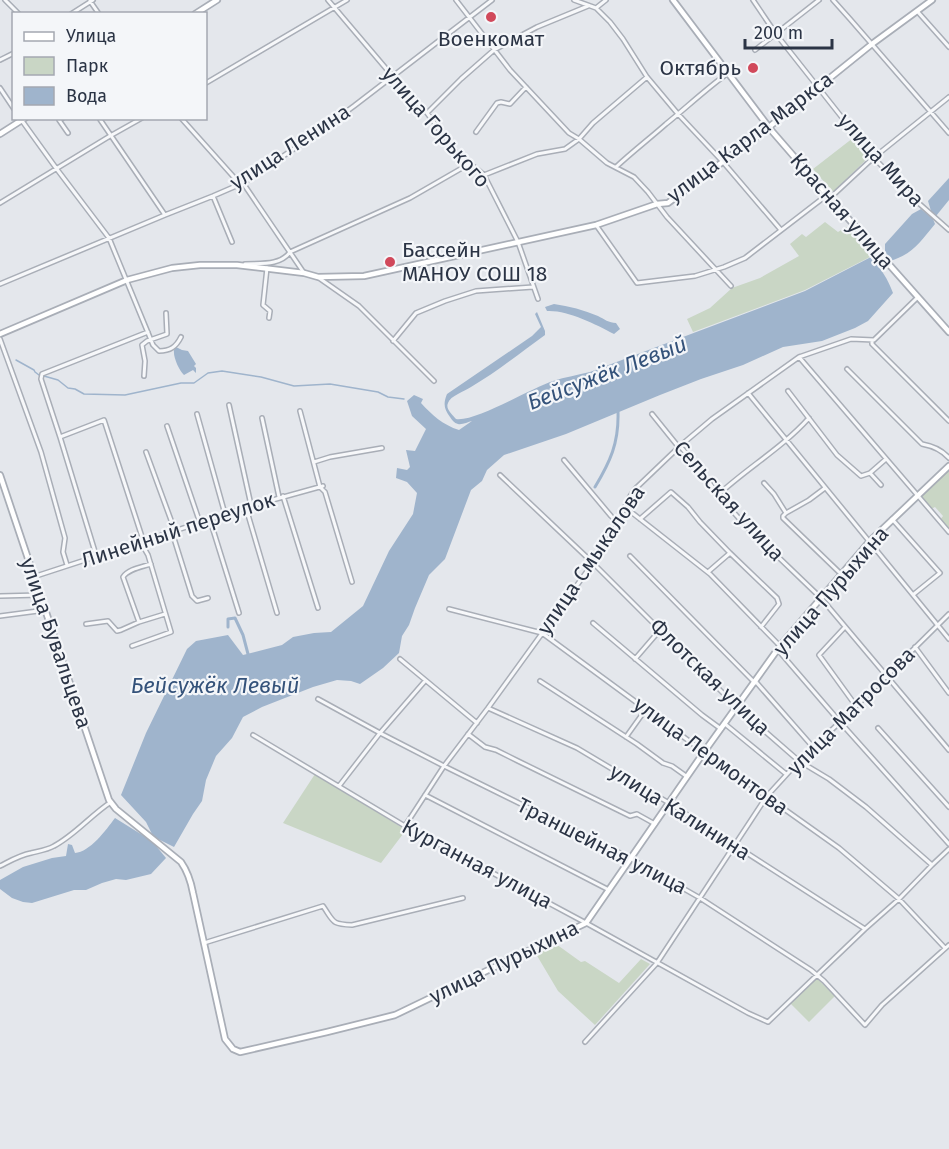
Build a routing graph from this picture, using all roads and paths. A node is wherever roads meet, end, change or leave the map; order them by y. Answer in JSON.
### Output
{"nodes":[{"id":1,"x":5,"y":0,"type":"edge"},
{"id":2,"x":217,"y":0,"type":"edge"},
{"id":3,"x":328,"y":0,"type":"edge"},
{"id":4,"x":347,"y":0,"type":"edge"},
{"id":5,"x":456,"y":0,"type":"edge"},
{"id":6,"x":492,"y":0,"type":"edge"},
{"id":7,"x":574,"y":0,"type":"edge"},
{"id":8,"x":606,"y":0,"type":"edge"},
{"id":9,"x":673,"y":0,"type":"edge"},
{"id":10,"x":753,"y":0,"type":"edge"},
{"id":11,"x":819,"y":0,"type":"edge"},
{"id":12,"x":833,"y":0,"type":"edge"},
{"id":13,"x":932,"y":0,"type":"edge"},
{"id":14,"x":91,"y":1,"type":"edge"},
{"id":15,"x":588,"y":6,"type":"junction"},
{"id":16,"x":334,"y":7,"type":"junction"},
{"id":17,"x":596,"y":8,"type":"junction"},
{"id":18,"x":917,"y":11,"type":"junction"},
{"id":19,"x":17,"y":12,"type":"edge"},
{"id":20,"x":74,"y":12,"type":"edge"},
{"id":21,"x":198,"y":12,"type":"edge"},
{"id":22,"x":469,"y":17,"type":"junction"},
{"id":23,"x":776,"y":34,"type":"junction"},
{"id":24,"x":872,"y":44,"type":"junction"},
{"id":25,"x":949,"y":47,"type":"edge"},
{"id":26,"x":494,"y":50,"type":"junction"},
{"id":27,"x":755,"y":50,"type":"dead end"},
{"id":28,"x":728,"y":72,"type":"junction"},
{"id":29,"x":393,"y":76,"type":"junction"},
{"id":30,"x":647,"y":77,"type":"junction"},
{"id":31,"x":207,"y":82,"type":"edge"},
{"id":32,"x":526,"y":87,"type":"junction"},
{"id":33,"x":0,"y":88,"type":"edge"},
{"id":34,"x":818,"y":88,"type":"junction"},
{"id":35,"x":949,"y":97,"type":"edge"},
{"id":36,"x":12,"y":106,"type":"edge"},
{"id":37,"x":930,"y":111,"type":"junction"},
{"id":38,"x":427,"y":113,"type":"junction"},
{"id":39,"x":678,"y":114,"type":"junction"},
{"id":40,"x":21,"y":120,"type":"edge"},
{"id":41,"x":23,"y":120,"type":"edge"},
{"id":42,"x":59,"y":120,"type":"edge"},
{"id":43,"x":100,"y":120,"type":"edge"},
{"id":44,"x":138,"y":120,"type":"edge"},
{"id":45,"x":183,"y":120,"type":"edge"},
{"id":46,"x":769,"y":127,"type":"junction"},
{"id":47,"x":476,"y":132,"type":"dead end"},
{"id":48,"x":68,"y":133,"type":"dead end"},
{"id":49,"x":949,"y":133,"type":"edge"},
{"id":50,"x":0,"y":134,"type":"edge"},
{"id":51,"x":110,"y":136,"type":"junction"},
{"id":52,"x":579,"y":140,"type":"junction"},
{"id":53,"x":874,"y":158,"type":"junction"},
{"id":54,"x":723,"y":162,"type":"junction"},
{"id":55,"x":469,"y":164,"type":"junction"},
{"id":56,"x":616,"y":167,"type":"junction"},
{"id":57,"x":56,"y":168,"type":"junction"},
{"id":58,"x":484,"y":176,"type":"junction"},
{"id":59,"x":241,"y":183,"type":"junction"},
{"id":60,"x":213,"y":196,"type":"junction"},
{"id":61,"x":828,"y":196,"type":"junction"},
{"id":62,"x":0,"y":203,"type":"edge"},
{"id":63,"x":657,"y":204,"type":"junction"},
{"id":64,"x":165,"y":215,"type":"junction"},
{"id":65,"x":596,"y":225,"type":"junction"},
{"id":66,"x":781,"y":230,"type":"junction"},
{"id":67,"x":949,"y":230,"type":"edge"},
{"id":68,"x":109,"y":238,"type":"junction"},
{"id":69,"x":232,"y":242,"type":"dead end"},
{"id":70,"x":519,"y":242,"type":"junction"},
{"id":71,"x":290,"y":252,"type":"junction"},
{"id":72,"x":237,"y":265,"type":"junction"},
{"id":73,"x":267,"y":268,"type":"junction"},
{"id":74,"x":714,"y":269,"type":"junction"},
{"id":75,"x":304,"y":273,"type":"junction"},
{"id":76,"x":318,"y":277,"type":"junction"},
{"id":77,"x":127,"y":280,"type":"junction"},
{"id":78,"x":0,"y":284,"type":"edge"},
{"id":79,"x":731,"y":286,"type":"dead end"},
{"id":80,"x":533,"y":287,"type":"junction"},
{"id":81,"x":918,"y":297,"type":"junction"},
{"id":82,"x":538,"y":299,"type":"dead end"},
{"id":83,"x":166,"y":313,"type":"dead end"},
{"id":84,"x":269,"y":318,"type":"dead end"},
{"id":85,"x":148,"y":332,"type":"junction"},
{"id":86,"x":949,"y":332,"type":"edge"},
{"id":87,"x":0,"y":334,"type":"edge"},
{"id":88,"x":182,"y":337,"type":"dead end"},
{"id":89,"x":0,"y":339,"type":"edge"},
{"id":90,"x":150,"y":339,"type":"junction"},
{"id":91,"x":393,"y":340,"type":"junction"},
{"id":92,"x":872,"y":340,"type":"junction"},
{"id":93,"x":799,"y":357,"type":"junction"},
{"id":94,"x":847,"y":369,"type":"dead end"},
{"id":95,"x":144,"y":376,"type":"dead end"},
{"id":96,"x":434,"y":381,"type":"dead end"},
{"id":97,"x":788,"y":391,"type":"dead end"},
{"id":98,"x":748,"y":393,"type":"junction"},
{"id":99,"x":229,"y":405,"type":"dead end"},
{"id":100,"x":300,"y":411,"type":"dead end"},
{"id":101,"x":196,"y":414,"type":"dead end"},
{"id":102,"x":652,"y":414,"type":"dead end"},
{"id":103,"x":262,"y":418,"type":"dead end"},
{"id":104,"x":809,"y":418,"type":"junction"},
{"id":105,"x":949,"y":421,"type":"edge"},
{"id":106,"x":167,"y":426,"type":"dead end"},
{"id":107,"x":60,"y":437,"type":"junction"},
{"id":108,"x":786,"y":440,"type":"junction"},
{"id":109,"x":680,"y":446,"type":"junction"},
{"id":110,"x":382,"y":448,"type":"dead end"},
{"id":111,"x":146,"y":452,"type":"dead end"},
{"id":112,"x":949,"y":458,"type":"edge"},
{"id":113,"x":885,"y":459,"type":"junction"},
{"id":114,"x":564,"y":460,"type":"dead end"},
{"id":115,"x":314,"y":462,"type":"junction"},
{"id":116,"x":949,"y":466,"type":"edge"},
{"id":117,"x":870,"y":473,"type":"junction"},
{"id":118,"x":0,"y":475,"type":"edge"},
{"id":119,"x":501,"y":475,"type":"dead end"},
{"id":120,"x":764,"y":483,"type":"dead end"},
{"id":121,"x":881,"y":485,"type":"dead end"},
{"id":122,"x":322,"y":487,"type":"junction"},
{"id":123,"x":825,"y":488,"type":"junction"},
{"id":124,"x":718,"y":495,"type":"junction"},
{"id":125,"x":917,"y":496,"type":"junction"},
{"id":126,"x":281,"y":497,"type":"junction"},
{"id":127,"x":249,"y":507,"type":"junction"},
{"id":128,"x":625,"y":507,"type":"junction"},
{"id":129,"x":786,"y":513,"type":"junction"},
{"id":130,"x":225,"y":514,"type":"junction"},
{"id":131,"x":640,"y":519,"type":"junction"},
{"id":132,"x":892,"y":519,"type":"junction"},
{"id":133,"x":210,"y":520,"type":"junction"},
{"id":134,"x":200,"y":523,"type":"junction"},
{"id":135,"x":618,"y":523,"type":"junction"},
{"id":136,"x":174,"y":531,"type":"junction"},
{"id":137,"x":949,"y":532,"type":"edge"},
{"id":138,"x":142,"y":541,"type":"junction"},
{"id":139,"x":869,"y":542,"type":"junction"},
{"id":140,"x":730,"y":553,"type":"junction"},
{"id":141,"x":96,"y":555,"type":"junction"},
{"id":142,"x":630,"y":556,"type":"dead end"},
{"id":143,"x":593,"y":563,"type":"junction"},
{"id":144,"x":151,"y":564,"type":"junction"},
{"id":145,"x":67,"y":565,"type":"junction"},
{"id":146,"x":708,"y":573,"type":"junction"},
{"id":147,"x":841,"y":574,"type":"junction"},
{"id":148,"x":33,"y":577,"type":"junction"},
{"id":149,"x":351,"y":582,"type":"dead end"},
{"id":150,"x":913,"y":594,"type":"junction"},
{"id":151,"x":40,"y":595,"type":"junction"},
{"id":152,"x":0,"y":596,"type":"edge"},
{"id":153,"x":208,"y":598,"type":"dead end"},
{"id":154,"x":821,"y":598,"type":"junction"},
{"id":155,"x":43,"y":606,"type":"junction"},
{"id":156,"x":318,"y":608,"type":"dead end"},
{"id":157,"x":449,"y":609,"type":"dead end"},
{"id":158,"x":239,"y":613,"type":"dead end"},
{"id":159,"x":165,"y":614,"type":"junction"},
{"id":160,"x":277,"y":614,"type":"dead end"},
{"id":161,"x":949,"y":614,"type":"edge"},
{"id":162,"x":0,"y":616,"type":"edge"},
{"id":163,"x":139,"y":622,"type":"junction"},
{"id":164,"x":594,"y":623,"type":"dead end"},
{"id":165,"x":86,"y":624,"type":"dead end"},
{"id":166,"x":938,"y":624,"type":"junction"},
{"id":167,"x":761,"y":627,"type":"junction"},
{"id":168,"x":845,"y":627,"type":"junction"},
{"id":169,"x":660,"y":630,"type":"junction"},
{"id":170,"x":542,"y":633,"type":"junction"},
{"id":171,"x":949,"y":639,"type":"edge"},
{"id":172,"x":132,"y":646,"type":"dead end"},
{"id":173,"x":915,"y":647,"type":"junction"},
{"id":174,"x":779,"y":648,"type":"junction"},
{"id":175,"x":400,"y":659,"type":"dead end"},
{"id":176,"x":635,"y":659,"type":"junction"},
{"id":177,"x":887,"y":675,"type":"junction"},
{"id":178,"x":425,"y":681,"type":"junction"},
{"id":179,"x":540,"y":681,"type":"dead end"},
{"id":180,"x":755,"y":682,"type":"junction"},
{"id":181,"x":949,"y":693,"type":"edge"},
{"id":182,"x":318,"y":699,"type":"dead end"},
{"id":183,"x":856,"y":706,"type":"junction"},
{"id":184,"x":737,"y":707,"type":"junction"},
{"id":185,"x":488,"y":708,"type":"junction"},
{"id":186,"x":646,"y":710,"type":"junction"},
{"id":187,"x":840,"y":722,"type":"junction"},
{"id":188,"x":477,"y":723,"type":"junction"},
{"id":189,"x":723,"y":727,"type":"junction"},
{"id":190,"x":878,"y":728,"type":"dead end"},
{"id":191,"x":380,"y":733,"type":"junction"},
{"id":192,"x":468,"y":734,"type":"junction"},
{"id":193,"x":252,"y":735,"type":"dead end"},
{"id":194,"x":626,"y":737,"type":"junction"},
{"id":195,"x":813,"y":747,"type":"junction"},
{"id":196,"x":949,"y":750,"type":"edge"},
{"id":197,"x":704,"y":752,"type":"junction"},
{"id":198,"x":799,"y":761,"type":"junction"},
{"id":199,"x":444,"y":766,"type":"junction"},
{"id":200,"x":786,"y":775,"type":"junction"},
{"id":201,"x":687,"y":777,"type":"junction"},
{"id":202,"x":339,"y":786,"type":"junction"},
{"id":203,"x":425,"y":795,"type":"junction"},
{"id":204,"x":767,"y":796,"type":"junction"},
{"id":205,"x":111,"y":802,"type":"junction"},
{"id":206,"x":669,"y":803,"type":"junction"},
{"id":207,"x":949,"y":807,"type":"edge"},
{"id":208,"x":116,"y":809,"type":"joint"},
{"id":209,"x":655,"y":824,"type":"junction"},
{"id":210,"x":405,"y":826,"type":"junction"},
{"id":211,"x":949,"y":844,"type":"edge"},
{"id":212,"x":735,"y":845,"type":"junction"},
{"id":213,"x":949,"y":849,"type":"edge"},
{"id":214,"x":630,"y":858,"type":"junction"},
{"id":215,"x":932,"y":865,"type":"junction"},
{"id":216,"x":0,"y":866,"type":"edge"},
{"id":217,"x":609,"y":890,"type":"junction"},
{"id":218,"x":463,"y":898,"type":"dead end"},
{"id":219,"x":700,"y":898,"type":"junction"},
{"id":220,"x":899,"y":899,"type":"junction"},
{"id":221,"x":586,"y":923,"type":"junction"},
{"id":222,"x":865,"y":929,"type":"junction"},
{"id":223,"x":204,"y":943,"type":"junction"},
{"id":224,"x":947,"y":946,"type":"edge"},
{"id":225,"x":657,"y":963,"type":"junction"},
{"id":226,"x":817,"y":976,"type":"junction"},
{"id":227,"x":585,"y":1042,"type":"dead end"}],
"edges":[{"from":1,"to":19,"type":"street"},
{"from":2,"to":21,"type":"street"},
{"from":3,"to":16,"type":"street","name":"улица Горького"},
{"from":4,"to":16,"type":"street"},
{"from":5,"to":22,"type":"street"},
{"from":6,"to":22,"type":"street","name":"улица Ленина"},
{"from":7,"to":15,"type":"street"},
{"from":8,"to":17,"type":"street"},
{"from":9,"to":28,"type":"street","name":"Красная улица"},
{"from":10,"to":23,"type":"street","name":"улица Мира"},
{"from":11,"to":23,"type":"street"},
{"from":12,"to":24,"type":"street"},
{"from":13,"to":18,"type":"street","name":"улица Карла Маркса"},
{"from":14,"to":20,"type":"street"},
{"from":15,"to":17,"type":"street"},
{"from":15,"to":26,"type":"street"},
{"from":16,"to":29,"type":"street","name":"улица Горького"},
{"from":16,"to":31,"type":"street"},
{"from":17,"to":30,"type":"street"},
{"from":18,"to":24,"type":"street","name":"улица Карла Маркса"},
{"from":18,"to":25,"type":"street"},
{"from":22,"to":26,"type":"street"},
{"from":22,"to":29,"type":"street","name":"улица Ленина"},
{"from":23,"to":27,"type":"street"},
{"from":23,"to":34,"type":"street","name":"улица Мира"},
{"from":24,"to":34,"type":"street","name":"улица Карла Маркса"},
{"from":24,"to":37,"type":"street"},
{"from":26,"to":32,"type":"street"},
{"from":26,"to":38,"type":"street"},
{"from":28,"to":39,"type":"street"},
{"from":28,"to":46,"type":"street","name":"Красная улица"},
{"from":29,"to":38,"type":"street","name":"улица Горького"},
{"from":29,"to":59,"type":"street","name":"улица Ленина"},
{"from":30,"to":39,"type":"street"},
{"from":30,"to":52,"type":"street"},
{"from":32,"to":47,"type":"street"},
{"from":32,"to":52,"type":"street"},
{"from":33,"to":36,"type":"street"},
{"from":34,"to":46,"type":"street","name":"улица Карла Маркса"},
{"from":34,"to":53,"type":"street","name":"улица Мира"},
{"from":35,"to":37,"type":"street"},
{"from":37,"to":49,"type":"street"},
{"from":37,"to":53,"type":"street"},
{"from":38,"to":55,"type":"street","name":"улица Горького"},
{"from":39,"to":54,"type":"street"},
{"from":39,"to":56,"type":"street"},
{"from":40,"to":50,"type":"street"},
{"from":41,"to":57,"type":"street"},
{"from":42,"to":48,"type":"street"},
{"from":43,"to":51,"type":"street"},
{"from":44,"to":51,"type":"street"},
{"from":45,"to":59,"type":"street"},
{"from":46,"to":54,"type":"street","name":"улица Карла Маркса"},
{"from":46,"to":61,"type":"street","name":"Красная улица"},
{"from":51,"to":57,"type":"street"},
{"from":51,"to":64,"type":"street"},
{"from":52,"to":56,"type":"street"},
{"from":52,"to":58,"type":"street"},
{"from":53,"to":61,"type":"street"},
{"from":53,"to":67,"type":"street","name":"улица Мира"},
{"from":54,"to":63,"type":"street","name":"улица Карла Маркса"},
{"from":54,"to":66,"type":"street"},
{"from":55,"to":58,"type":"street","name":"улица Горького"},
{"from":55,"to":71,"type":"street"},
{"from":56,"to":63,"type":"street"},
{"from":57,"to":62,"type":"street"},
{"from":57,"to":68,"type":"street"},
{"from":58,"to":70,"type":"street","name":"улица Горького"},
{"from":59,"to":60,"type":"street","name":"улица Ленина"},
{"from":59,"to":71,"type":"street"},
{"from":60,"to":64,"type":"street","name":"улица Ленина"},
{"from":60,"to":69,"type":"street"},
{"from":61,"to":66,"type":"street"},
{"from":61,"to":81,"type":"street","name":"Красная улица"},
{"from":63,"to":65,"type":"street","name":"улица Карла Маркса"},
{"from":63,"to":74,"type":"street"},
{"from":64,"to":68,"type":"street","name":"улица Ленина"},
{"from":65,"to":70,"type":"street","name":"улица Карла Маркса"},
{"from":65,"to":74,"type":"street"},
{"from":66,"to":74,"type":"street"},
{"from":68,"to":77,"type":"street"},
{"from":68,"to":78,"type":"street","name":"улица Ленина"},
{"from":70,"to":76,"type":"street","name":"улица Карла Маркса"},
{"from":70,"to":80,"type":"street","name":"улица Горького"},
{"from":71,"to":72,"type":"street"},
{"from":71,"to":75,"type":"street"},
{"from":72,"to":73,"type":"street","name":"улица Карла Маркса"},
{"from":72,"to":77,"type":"street","name":"улица Карла Маркса"},
{"from":73,"to":75,"type":"street","name":"улица Карла Маркса"},
{"from":73,"to":84,"type":"street"},
{"from":74,"to":79,"type":"street"},
{"from":75,"to":76,"type":"street","name":"улица Карла Маркса"},
{"from":76,"to":91,"type":"street"},
{"from":77,"to":85,"type":"street"},
{"from":77,"to":87,"type":"street","name":"улица Карла Маркса"},
{"from":80,"to":82,"type":"street","name":"улица Горького"},
{"from":80,"to":91,"type":"street"},
{"from":81,"to":86,"type":"street","name":"Красная улица"},
{"from":81,"to":92,"type":"street"},
{"from":83,"to":90,"type":"street"},
{"from":85,"to":90,"type":"street"},
{"from":85,"to":107,"type":"street"},
{"from":88,"to":90,"type":"street"},
{"from":89,"to":145,"type":"street"},
{"from":90,"to":95,"type":"street"},
{"from":91,"to":96,"type":"street"},
{"from":92,"to":93,"type":"street","name":"улица Смыкалова"},
{"from":92,"to":105,"type":"street"},
{"from":93,"to":98,"type":"street","name":"улица Смыкалова"},
{"from":93,"to":113,"type":"street"},
{"from":94,"to":112,"type":"street"},
{"from":97,"to":104,"type":"street"},
{"from":98,"to":108,"type":"street"},
{"from":98,"to":109,"type":"street","name":"улица Смыкалова"},
{"from":99,"to":127,"type":"street"},
{"from":100,"to":115,"type":"street"},
{"from":101,"to":130,"type":"street"},
{"from":102,"to":109,"type":"street","name":"Сельская улица"},
{"from":103,"to":126,"type":"street"},
{"from":104,"to":108,"type":"street"},
{"from":104,"to":117,"type":"street"},
{"from":106,"to":134,"type":"street"},
{"from":107,"to":138,"type":"street"},
{"from":107,"to":141,"type":"street"},
{"from":108,"to":123,"type":"street"},
{"from":108,"to":124,"type":"street"},
{"from":109,"to":124,"type":"street","name":"Сельская улица"},
{"from":109,"to":128,"type":"street","name":"улица Смыкалова"},
{"from":110,"to":115,"type":"street"},
{"from":111,"to":136,"type":"street"},
{"from":113,"to":117,"type":"street"},
{"from":113,"to":125,"type":"street"},
{"from":114,"to":135,"type":"street"},
{"from":115,"to":122,"type":"street"},
{"from":116,"to":125,"type":"street","name":"улица Пурыхина"},
{"from":117,"to":121,"type":"street"},
{"from":118,"to":148,"type":"street","name":"улица Бувальцева"},
{"from":119,"to":143,"type":"street","name":"Флотская улица"},
{"from":120,"to":129,"type":"street"},
{"from":122,"to":126,"type":"street","name":"Линейный переулок"},
{"from":122,"to":149,"type":"street"},
{"from":123,"to":129,"type":"street"},
{"from":123,"to":139,"type":"street"},
{"from":124,"to":154,"type":"street","name":"Сельская улица"},
{"from":125,"to":132,"type":"street","name":"улица Пурыхина"},
{"from":125,"to":137,"type":"street"},
{"from":126,"to":127,"type":"street","name":"Линейный переулок"},
{"from":126,"to":156,"type":"street"},
{"from":127,"to":130,"type":"street","name":"Линейный переулок"},
{"from":127,"to":160,"type":"street"},
{"from":128,"to":131,"type":"street"},
{"from":128,"to":135,"type":"street","name":"улица Смыкалова"},
{"from":129,"to":147,"type":"street"},
{"from":130,"to":133,"type":"street","name":"Линейный переулок"},
{"from":131,"to":140,"type":"street"},
{"from":131,"to":146,"type":"street"},
{"from":132,"to":139,"type":"street","name":"улица Пурыхина"},
{"from":132,"to":150,"type":"street"},
{"from":133,"to":134,"type":"street","name":"Линейный переулок"},
{"from":133,"to":158,"type":"street"},
{"from":134,"to":136,"type":"street","name":"Линейный переулок"},
{"from":135,"to":143,"type":"street","name":"улица Смыкалова"},
{"from":136,"to":138,"type":"street","name":"Линейный переулок"},
{"from":136,"to":153,"type":"street"},
{"from":138,"to":141,"type":"street","name":"Линейный переулок"},
{"from":138,"to":144,"type":"street"},
{"from":139,"to":147,"type":"street","name":"улица Пурыхина"},
{"from":139,"to":150,"type":"street"},
{"from":140,"to":146,"type":"street"},
{"from":140,"to":167,"type":"street"},
{"from":141,"to":145,"type":"street","name":"Линейный переулок"},
{"from":142,"to":180,"type":"street"},
{"from":143,"to":169,"type":"street","name":"Флотская улица"},
{"from":143,"to":170,"type":"street","name":"улица Смыкалова"},
{"from":144,"to":159,"type":"street"},
{"from":144,"to":163,"type":"street"},
{"from":145,"to":148,"type":"street","name":"Линейный переулок"},
{"from":146,"to":167,"type":"street"},
{"from":147,"to":154,"type":"street","name":"улица Пурыхина"},
{"from":148,"to":151,"type":"street","name":"улица Бувальцева"},
{"from":150,"to":166,"type":"street"},
{"from":151,"to":152,"type":"street"},
{"from":151,"to":155,"type":"street","name":"улица Бувальцева"},
{"from":154,"to":168,"type":"street","name":"Сельская улица"},
{"from":154,"to":174,"type":"street","name":"улица Пурыхина"},
{"from":155,"to":162,"type":"street"},
{"from":155,"to":205,"type":"street","name":"улица Бувальцева"},
{"from":157,"to":170,"type":"street","name":"улица Лермонтова"},
{"from":159,"to":163,"type":"street"},
{"from":159,"to":172,"type":"street"},
{"from":161,"to":166,"type":"street","name":"улица Матросова"},
{"from":163,"to":165,"type":"street"},
{"from":164,"to":176,"type":"street"},
{"from":166,"to":171,"type":"street"},
{"from":166,"to":173,"type":"street","name":"улица Матросова"},
{"from":167,"to":174,"type":"street"},
{"from":168,"to":177,"type":"street","name":"Сельская улица"},
{"from":168,"to":183,"type":"street"},
{"from":169,"to":176,"type":"street"},
{"from":169,"to":184,"type":"street","name":"Флотская улица"},
{"from":170,"to":185,"type":"street","name":"улица Смыкалова"},
{"from":170,"to":186,"type":"street","name":"улица Лермонтова"},
{"from":173,"to":177,"type":"street","name":"улица Матросова"},
{"from":173,"to":181,"type":"street"},
{"from":174,"to":180,"type":"street","name":"улица Пурыхина"},
{"from":174,"to":187,"type":"street"},
{"from":175,"to":178,"type":"street"},
{"from":176,"to":189,"type":"street"},
{"from":177,"to":183,"type":"street","name":"улица Матросова"},
{"from":177,"to":196,"type":"street","name":"Сельская улица"},
{"from":178,"to":188,"type":"street"},
{"from":178,"to":191,"type":"street"},
{"from":179,"to":194,"type":"street"},
{"from":180,"to":184,"type":"street","name":"улица Пурыхина"},
{"from":180,"to":195,"type":"street"},
{"from":182,"to":191,"type":"street","name":"Траншейная улица"},
{"from":183,"to":187,"type":"street","name":"улица Матросова"},
{"from":184,"to":189,"type":"street","name":"улица Пурыхина"},
{"from":184,"to":198,"type":"street","name":"Флотская улица"},
{"from":185,"to":188,"type":"street","name":"улица Смыкалова"},
{"from":185,"to":206,"type":"street","name":"улица Калинина"},
{"from":186,"to":194,"type":"street"},
{"from":186,"to":197,"type":"street","name":"улица Лермонтова"},
{"from":187,"to":195,"type":"street","name":"улица Матросова"},
{"from":187,"to":211,"type":"street"},
{"from":188,"to":192,"type":"street","name":"улица Смыкалова"},
{"from":189,"to":197,"type":"street","name":"улица Пурыхина"},
{"from":189,"to":200,"type":"street"},
{"from":190,"to":207,"type":"street"},
{"from":191,"to":199,"type":"street","name":"Траншейная улица"},
{"from":191,"to":202,"type":"street"},
{"from":192,"to":199,"type":"street","name":"улица Смыкалова"},
{"from":192,"to":209,"type":"street"},
{"from":193,"to":202,"type":"street","name":"Курганная улица"},
{"from":194,"to":201,"type":"street"},
{"from":195,"to":198,"type":"street","name":"улица Матросова"},
{"from":197,"to":201,"type":"street","name":"улица Пурыхина"},
{"from":197,"to":204,"type":"street","name":"улица Лермонтова"},
{"from":198,"to":200,"type":"street","name":"улица Матросова"},
{"from":198,"to":215,"type":"street","name":"Флотская улица"},
{"from":199,"to":203,"type":"street","name":"улица Смыкалова"},
{"from":199,"to":214,"type":"street","name":"Траншейная улица"},
{"from":200,"to":204,"type":"street","name":"улица Матросова"},
{"from":201,"to":206,"type":"street","name":"улица Пурыхина"},
{"from":202,"to":210,"type":"street","name":"Курганная улица"},
{"from":203,"to":210,"type":"street","name":"улица Смыкалова"},
{"from":203,"to":217,"type":"street"},
{"from":204,"to":212,"type":"street","name":"улица Матросова"},
{"from":204,"to":220,"type":"street","name":"улица Лермонтова"},
{"from":205,"to":208,"type":"street","name":"улица Бувальцева"},
{"from":205,"to":216,"type":"street"},
{"from":206,"to":209,"type":"street","name":"улица Пурыхина"},
{"from":206,"to":212,"type":"street","name":"улица Калинина"},
{"from":208,"to":223,"type":"street","name":"улица Пурыхина"},
{"from":209,"to":214,"type":"street","name":"улица Пурыхина"},
{"from":210,"to":221,"type":"street","name":"Курганная улица"},
{"from":212,"to":219,"type":"street","name":"улица Матросова"},
{"from":212,"to":222,"type":"street","name":"улица Калинина"},
{"from":213,"to":215,"type":"street"},
{"from":214,"to":217,"type":"street","name":"улица Пурыхина"},
{"from":214,"to":219,"type":"street","name":"Траншейная улица"},
{"from":215,"to":220,"type":"street"},
{"from":217,"to":221,"type":"street","name":"улица Пурыхина"},
{"from":218,"to":223,"type":"street"},
{"from":219,"to":225,"type":"street","name":"улица Матросова"},
{"from":219,"to":226,"type":"street","name":"Траншейная улица"},
{"from":220,"to":222,"type":"street"},
{"from":220,"to":224,"type":"street","name":"улица Лермонтова"},
{"from":221,"to":223,"type":"street","name":"улица Пурыхина"},
{"from":221,"to":225,"type":"street","name":"Курганная улица"},
{"from":222,"to":226,"type":"street"},
{"from":224,"to":226,"type":"street","name":"Траншейная улица"},
{"from":225,"to":226,"type":"street","name":"Курганная улица"},
{"from":225,"to":227,"type":"street","name":"улица Матросова"}]}
